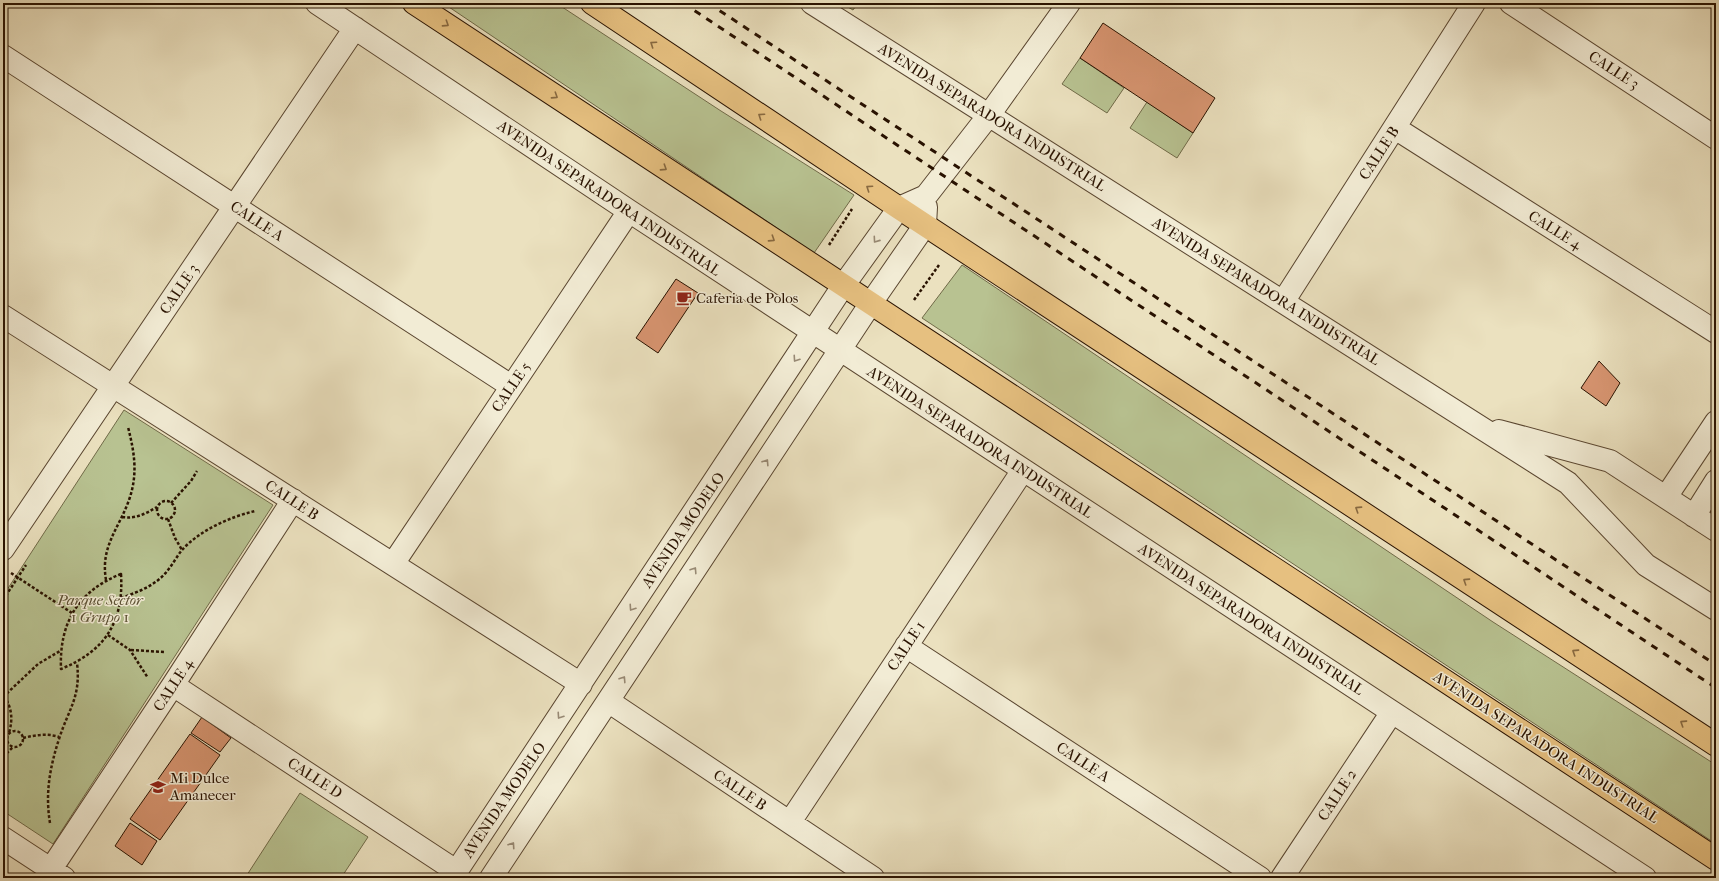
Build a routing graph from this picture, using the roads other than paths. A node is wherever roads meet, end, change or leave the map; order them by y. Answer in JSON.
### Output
{"nodes":[{"id":1,"x":317,"y":3,"type":"edge"},
{"id":2,"x":414,"y":3,"type":"edge"},
{"id":3,"x":812,"y":3,"type":"edge"},
{"id":4,"x":1069,"y":3,"type":"edge"},
{"id":5,"x":1474,"y":3,"type":"edge"},
{"id":6,"x":1511,"y":3,"type":"edge"},
{"id":7,"x":600,"y":5,"type":"edge"},
{"id":8,"x":355,"y":28,"type":"junction"},
{"id":9,"x":3,"y":56,"type":"edge"},
{"id":10,"x":989,"y":115,"type":"junction"},
{"id":11,"x":1395,"y":128,"type":"junction"},
{"id":12,"x":1714,"y":131,"type":"edge"},
{"id":13,"x":926,"y":196,"type":"junction"},
{"id":14,"x":235,"y":206,"type":"junction"},
{"id":15,"x":899,"y":208,"type":"junction"},
{"id":16,"x":629,"y":211,"type":"junction"},
{"id":17,"x":925,"y":225,"type":"junction"},
{"id":18,"x":843,"y":286,"type":"junction"},
{"id":19,"x":1284,"y":302,"type":"junction"},
{"id":20,"x":871,"y":303,"type":"junction"},
{"id":21,"x":3,"y":316,"type":"edge"},
{"id":22,"x":1716,"y":332,"type":"edge"},
{"id":23,"x":814,"y":333,"type":"junction"},
{"id":24,"x":840,"y":350,"type":"junction"},
{"id":25,"x":113,"y":386,"type":"junction"},
{"id":26,"x":511,"y":386,"type":"junction"},
{"id":27,"x":1716,"y":422,"type":"edge"},
{"id":28,"x":1476,"y":425,"type":"junction"},
{"id":29,"x":1023,"y":470,"type":"junction"},
{"id":30,"x":1716,"y":481,"type":"edge"},
{"id":31,"x":1666,"y":497,"type":"junction"},
{"id":32,"x":293,"y":500,"type":"junction"},
{"id":33,"x":1694,"y":516,"type":"junction"},
{"id":34,"x":1716,"y":530,"type":"edge"},
{"id":35,"x":3,"y":549,"type":"edge"},
{"id":36,"x":393,"y":564,"type":"junction"},
{"id":37,"x":1716,"y":609,"type":"edge"},
{"id":38,"x":906,"y":646,"type":"junction"},
{"id":39,"x":581,"y":684,"type":"junction"},
{"id":40,"x":173,"y":685,"type":"junction"},
{"id":41,"x":608,"y":701,"type":"junction"},
{"id":42,"x":1392,"y":712,"type":"junction"},
{"id":43,"x":1716,"y":745,"type":"edge"},
{"id":44,"x":790,"y":822,"type":"junction"},
{"id":45,"x":3,"y":838,"type":"edge"},
{"id":46,"x":1716,"y":859,"type":"edge"},
{"id":47,"x":57,"y":874,"type":"edge"},
{"id":48,"x":454,"y":875,"type":"edge"},
{"id":49,"x":491,"y":878,"type":"edge"},
{"id":50,"x":873,"y":878,"type":"edge"},
{"id":51,"x":1260,"y":878,"type":"edge"},
{"id":52,"x":1282,"y":878,"type":"edge"},
{"id":53,"x":1645,"y":878,"type":"edge"}],
"edges":[{"from":1,"to":8,"type":"street","name":"AVENIDA SEPARADORA INDUSTRIAL"},
{"from":2,"to":18,"type":"main road","name":"AVENIDA SEPARADORA INDUSTRIAL","one_way":true},
{"from":3,"to":10,"type":"street","name":"AVENIDA SEPARADORA INDUSTRIAL"},
{"from":4,"to":10,"type":"street"},
{"from":5,"to":11,"type":"street","name":"CALLE B"},
{"from":6,"to":12,"type":"street","name":"CALLE 3"},
{"from":15,"to":7,"type":"main road","one_way":true},
{"from":8,"to":14,"type":"street","name":"CALLE 3"},
{"from":8,"to":16,"type":"street","name":"AVENIDA SEPARADORA INDUSTRIAL"},
{"from":9,"to":14,"type":"street","name":"CALLE A"},
{"from":10,"to":13,"type":"street"},
{"from":10,"to":19,"type":"street","name":"AVENIDA SEPARADORA INDUSTRIAL"},
{"from":11,"to":19,"type":"street","name":"CALLE B"},
{"from":11,"to":22,"type":"street","name":"CALLE 4"},
{"from":13,"to":15,"type":"street"},
{"from":13,"to":17,"type":"street"},
{"from":14,"to":25,"type":"street","name":"CALLE 3"},
{"from":14,"to":26,"type":"street","name":"CALLE A"},
{"from":15,"to":17,"type":"main road"},
{"from":15,"to":18,"type":"street","name":"AVENIDA MODELO","one_way":true},
{"from":16,"to":23,"type":"street","name":"AVENIDA SEPARADORA INDUSTRIAL"},
{"from":16,"to":26,"type":"street","name":"CALLE 5"},
{"from":17,"to":20,"type":"street","name":"AVENIDA MODELO"},
{"from":43,"to":17,"type":"main road","one_way":true},
{"from":18,"to":20,"type":"main road","name":"AVENIDA SEPARADORA INDUSTRIAL"},
{"from":18,"to":23,"type":"street","name":"AVENIDA MODELO"},
{"from":19,"to":28,"type":"street","name":"AVENIDA SEPARADORA INDUSTRIAL"},
{"from":20,"to":24,"type":"street","name":"AVENIDA MODELO"},
{"from":20,"to":46,"type":"main road","name":"AVENIDA SEPARADORA INDUSTRIAL"},
{"from":21,"to":25,"type":"street","name":"CALLE B"},
{"from":23,"to":24,"type":"street","name":"AVENIDA SEPARADORA INDUSTRIAL"},
{"from":23,"to":39,"type":"street","name":"AVENIDA MODELO","one_way":true},
{"from":24,"to":29,"type":"street","name":"AVENIDA SEPARADORA INDUSTRIAL"},
{"from":41,"to":24,"type":"street","name":"AVENIDA MODELO","one_way":true},
{"from":25,"to":32,"type":"street","name":"CALLE B"},
{"from":25,"to":35,"type":"street","name":"CALLE 3"},
{"from":26,"to":36,"type":"street","name":"CALLE 5"},
{"from":27,"to":31,"type":"street"},
{"from":28,"to":31,"type":"street","name":"AVENIDA SEPARADORA INDUSTRIAL"},
{"from":28,"to":37,"type":"street","name":"AVENIDA SEPARADORA INDUSTRIAL"},
{"from":29,"to":38,"type":"street","name":"CALLE 1"},
{"from":29,"to":42,"type":"street","name":"AVENIDA SEPARADORA INDUSTRIAL"},
{"from":30,"to":33,"type":"street"},
{"from":31,"to":33,"type":"street","name":"AVENIDA SEPARADORA INDUSTRIAL"},
{"from":32,"to":36,"type":"street","name":"CALLE B"},
{"from":32,"to":40,"type":"street","name":"CALLE 4"},
{"from":33,"to":34,"type":"street","name":"AVENIDA SEPARADORA INDUSTRIAL"},
{"from":36,"to":39,"type":"street","name":"CALLE B"},
{"from":38,"to":44,"type":"street","name":"CALLE 1"},
{"from":38,"to":51,"type":"street","name":"CALLE A"},
{"from":39,"to":48,"type":"street","name":"AVENIDA MODELO","one_way":true},
{"from":40,"to":47,"type":"street","name":"CALLE 4"},
{"from":40,"to":48,"type":"street","name":"CALLE D"},
{"from":41,"to":44,"type":"street","name":"CALLE B"},
{"from":49,"to":41,"type":"street","name":"AVENIDA MODELO","one_way":true},
{"from":42,"to":52,"type":"street","name":"CALLE 2"},
{"from":42,"to":53,"type":"street","name":"AVENIDA SEPARADORA INDUSTRIAL"},
{"from":44,"to":50,"type":"street","name":"CALLE B"},
{"from":45,"to":47,"type":"street"}]}
